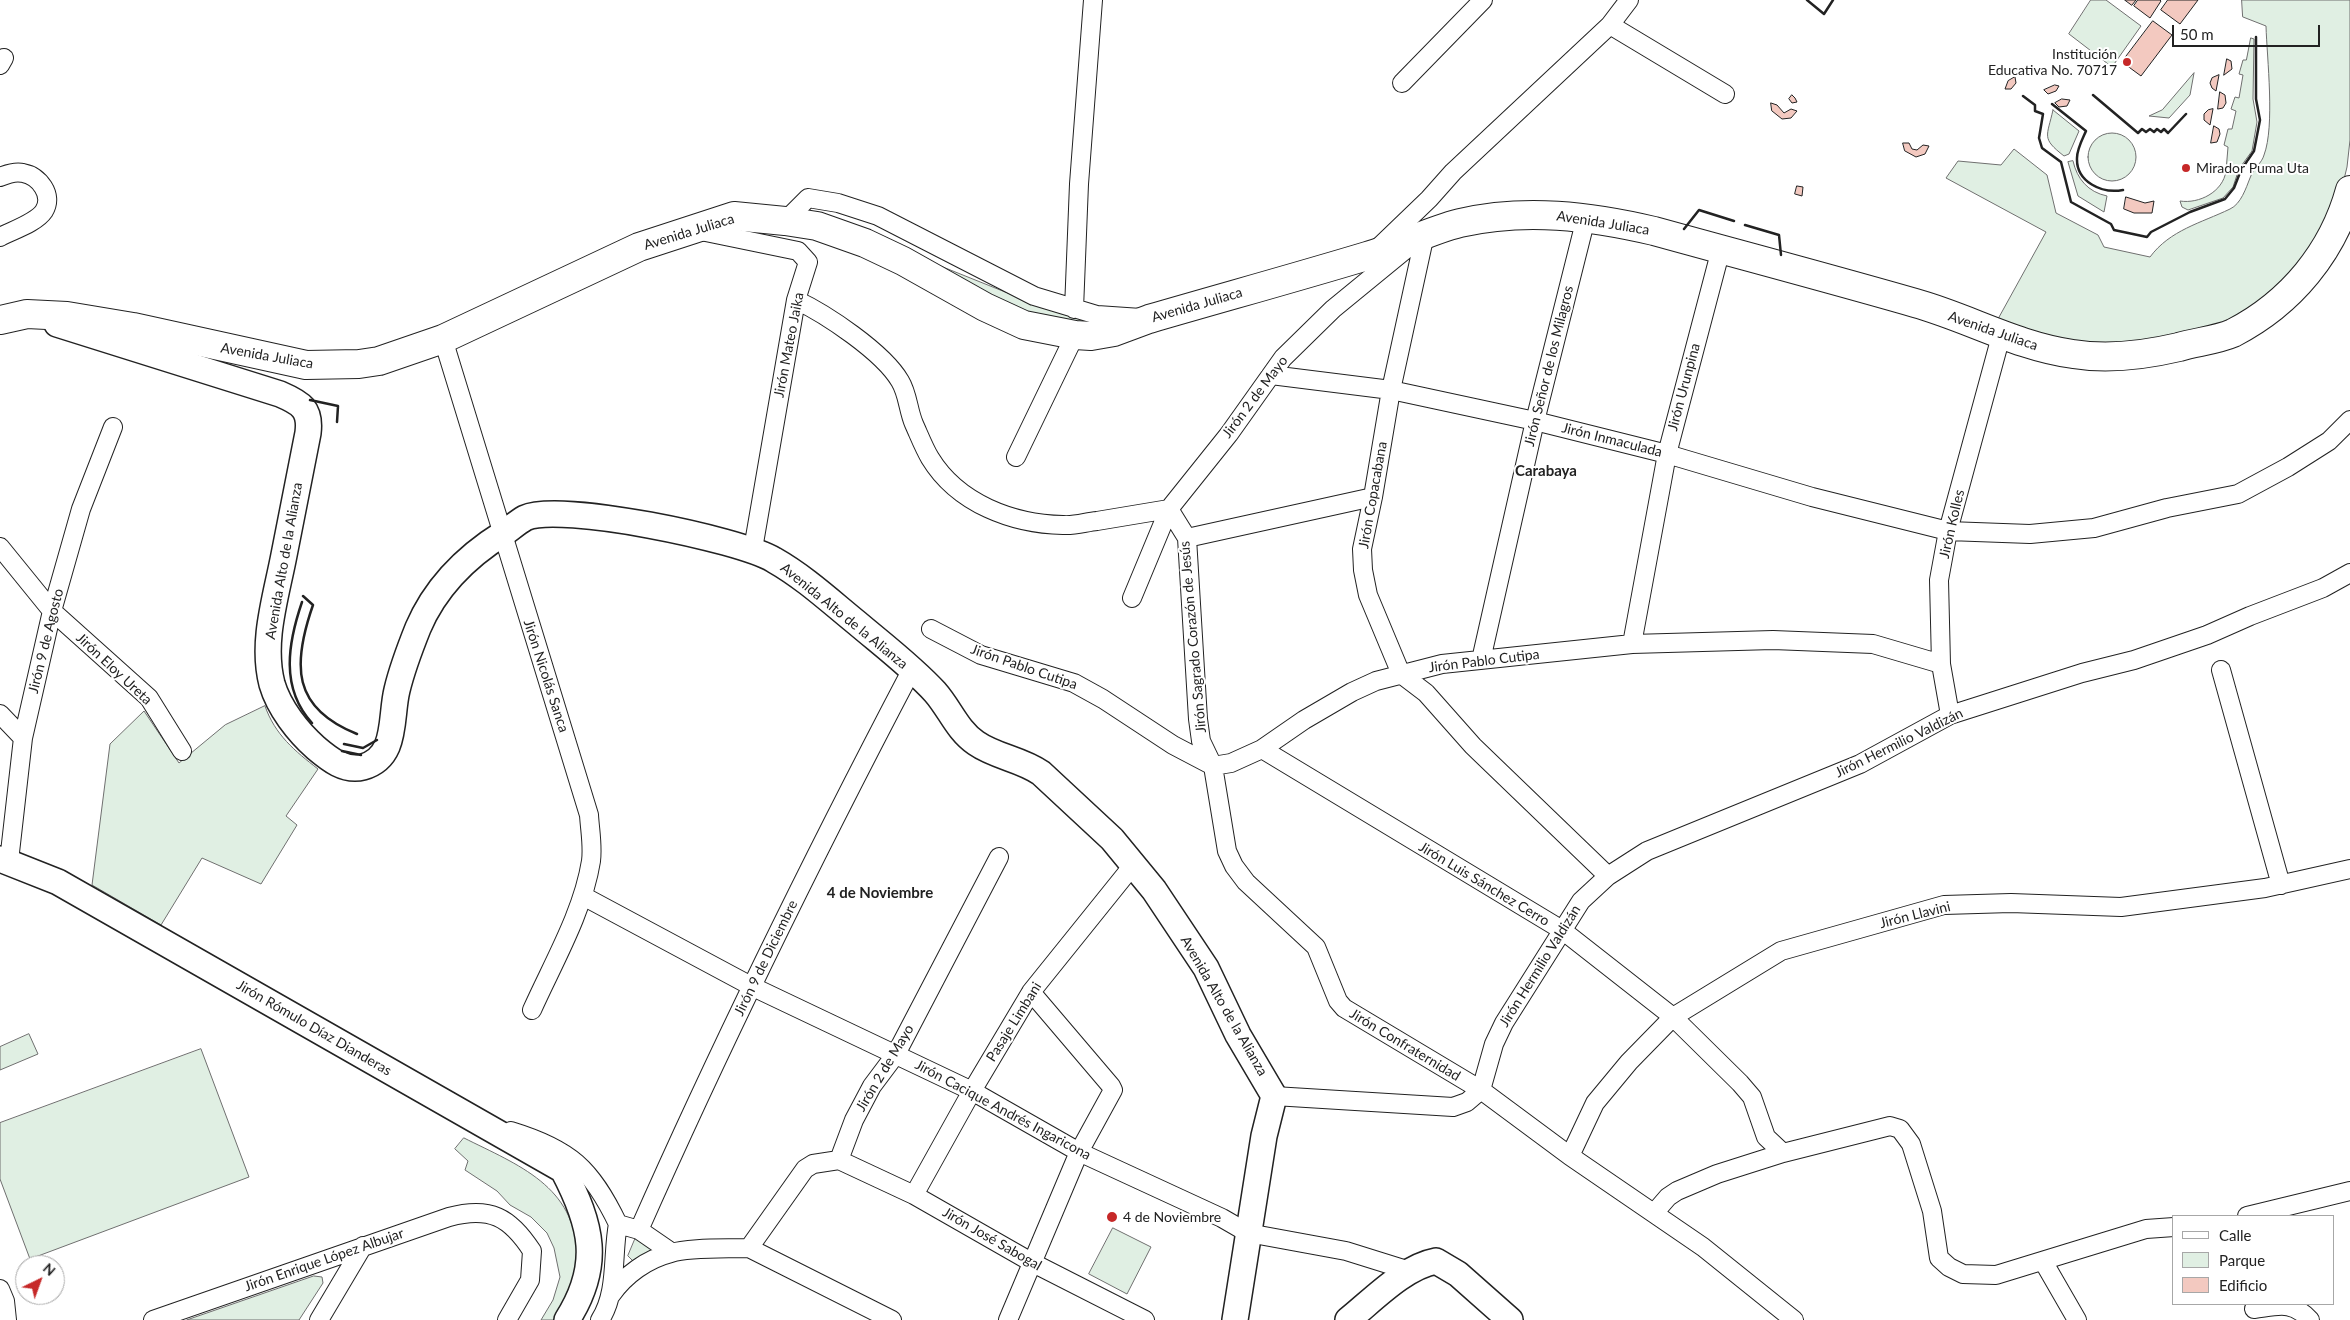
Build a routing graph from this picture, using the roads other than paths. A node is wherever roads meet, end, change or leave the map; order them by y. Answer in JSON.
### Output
{"nodes":[{"id":1,"x":1093,"y":0,"type":"edge"},
{"id":2,"x":1483,"y":0,"type":"edge"},
{"id":3,"x":1629,"y":0,"type":"edge"},
{"id":4,"x":1610,"y":25,"type":"junction"},
{"id":5,"x":1402,"y":83,"type":"dead end"},
{"id":6,"x":1725,"y":94,"type":"dead end"},
{"id":7,"x":0,"y":177,"type":"edge"},
{"id":8,"x":2350,"y":190,"type":"edge"},
{"id":9,"x":1586,"y":218,"type":"junction"},
{"id":10,"x":784,"y":221,"type":"junction"},
{"id":11,"x":693,"y":229,"type":"junction"},
{"id":12,"x":1426,"y":234,"type":"junction"},
{"id":13,"x":0,"y":237,"type":"edge"},
{"id":14,"x":1721,"y":249,"type":"junction"},
{"id":15,"x":1370,"y":255,"type":"junction"},
{"id":16,"x":796,"y":300,"type":"junction"},
{"id":17,"x":1074,"y":309,"type":"junction"},
{"id":18,"x":26,"y":314,"type":"junction"},
{"id":19,"x":1149,"y":319,"type":"junction"},
{"id":20,"x":0,"y":320,"type":"edge"},
{"id":21,"x":1075,"y":335,"type":"junction"},
{"id":22,"x":2001,"y":336,"type":"junction"},
{"id":23,"x":443,"y":339,"type":"junction"},
{"id":24,"x":1271,"y":375,"type":"junction"},
{"id":25,"x":1390,"y":390,"type":"junction"},
{"id":26,"x":2350,"y":420,"type":"edge"},
{"id":27,"x":1535,"y":422,"type":"junction"},
{"id":28,"x":113,"y":427,"type":"dead end"},
{"id":29,"x":1667,"y":454,"type":"junction"},
{"id":30,"x":1016,"y":457,"type":"dead end"},
{"id":31,"x":1373,"y":497,"type":"junction"},
{"id":32,"x":1168,"y":509,"type":"junction"},
{"id":33,"x":1948,"y":530,"type":"junction"},
{"id":34,"x":501,"y":534,"type":"junction"},
{"id":35,"x":1186,"y":538,"type":"junction"},
{"id":36,"x":0,"y":547,"type":"edge"},
{"id":37,"x":753,"y":549,"type":"junction"},
{"id":38,"x":2350,"y":573,"type":"edge"},
{"id":39,"x":1132,"y":598,"type":"dead end"},
{"id":40,"x":52,"y":611,"type":"junction"},
{"id":41,"x":931,"y":629,"type":"dead end"},
{"id":42,"x":1632,"y":644,"type":"junction"},
{"id":43,"x":1481,"y":660,"type":"junction"},
{"id":44,"x":1941,"y":664,"type":"junction"},
{"id":45,"x":2221,"y":670,"type":"dead end"},
{"id":46,"x":912,"y":671,"type":"junction"},
{"id":47,"x":1401,"y":674,"type":"junction"},
{"id":48,"x":0,"y":714,"type":"edge"},
{"id":49,"x":1950,"y":715,"type":"junction"},
{"id":50,"x":23,"y":738,"type":"junction"},
{"id":51,"x":1262,"y":749,"type":"junction"},
{"id":52,"x":182,"y":751,"type":"dead end"},
{"id":53,"x":1213,"y":766,"type":"junction"},
{"id":54,"x":999,"y":857,"type":"dead end"},
{"id":55,"x":5,"y":860,"type":"edge"},
{"id":56,"x":1134,"y":864,"type":"junction"},
{"id":57,"x":2350,"y":869,"type":"edge"},
{"id":58,"x":1608,"y":876,"type":"junction"},
{"id":59,"x":2281,"y":885,"type":"junction"},
{"id":60,"x":583,"y":896,"type":"junction"},
{"id":61,"x":1562,"y":930,"type":"junction"},
{"id":62,"x":751,"y":986,"type":"junction"},
{"id":63,"x":1031,"y":992,"type":"junction"},
{"id":64,"x":532,"y":1010,"type":"dead end"},
{"id":65,"x":1673,"y":1017,"type":"junction"},
{"id":66,"x":896,"y":1054,"type":"junction"},
{"id":67,"x":1481,"y":1090,"type":"junction"},
{"id":68,"x":972,"y":1091,"type":"junction"},
{"id":69,"x":1274,"y":1096,"type":"junction"},
{"id":70,"x":477,"y":1121,"type":"junction"},
{"id":71,"x":1079,"y":1152,"type":"junction"},
{"id":72,"x":1783,"y":1153,"type":"junction"},
{"id":73,"x":1570,"y":1156,"type":"junction"},
{"id":74,"x":839,"y":1160,"type":"junction"},
{"id":75,"x":2350,"y":1191,"type":"edge"},
{"id":76,"x":914,"y":1195,"type":"junction"},
{"id":77,"x":1655,"y":1212,"type":"junction"},
{"id":78,"x":2251,"y":1215,"type":"edge"},
{"id":79,"x":618,"y":1224,"type":"junction"},
{"id":80,"x":2172,"y":1227,"type":"edge"},
{"id":81,"x":639,"y":1230,"type":"junction"},
{"id":82,"x":1248,"y":1233,"type":"junction"},
{"id":83,"x":363,"y":1246,"type":"junction"},
{"id":84,"x":749,"y":1248,"type":"junction"},
{"id":85,"x":672,"y":1252,"type":"junction"},
{"id":86,"x":2043,"y":1261,"type":"junction"},
{"id":87,"x":1033,"y":1263,"type":"junction"},
{"id":88,"x":1410,"y":1271,"type":"junction"},
{"id":89,"x":0,"y":1289,"type":"edge"},
{"id":90,"x":611,"y":1295,"type":"junction"},
{"id":91,"x":2254,"y":1309,"type":"dead end"},
{"id":92,"x":7,"y":1320,"type":"edge"},
{"id":93,"x":153,"y":1320,"type":"edge"},
{"id":94,"x":318,"y":1320,"type":"edge"},
{"id":95,"x":507,"y":1320,"type":"edge"},
{"id":96,"x":567,"y":1320,"type":"edge"},
{"id":97,"x":600,"y":1320,"type":"edge"},
{"id":98,"x":892,"y":1320,"type":"edge"},
{"id":99,"x":1008,"y":1320,"type":"edge"},
{"id":100,"x":1145,"y":1320,"type":"edge"},
{"id":101,"x":1236,"y":1320,"type":"edge"},
{"id":102,"x":1348,"y":1320,"type":"edge"},
{"id":103,"x":1510,"y":1320,"type":"edge"},
{"id":104,"x":1794,"y":1320,"type":"edge"},
{"id":105,"x":2077,"y":1320,"type":"edge"},
{"id":106,"x":2310,"y":1320,"type":"edge"}],
"edges":[{"from":1,"to":17,"type":"street"},
{"from":2,"to":5,"type":"street"},
{"from":3,"to":4,"type":"street"},
{"from":4,"to":6,"type":"street"},
{"from":4,"to":15,"type":"street"},
{"from":7,"to":13,"type":"street"},
{"from":8,"to":22,"type":"highway","name":"Avenida Juliaca"},
{"from":9,"to":12,"type":"highway","name":"Avenida Juliaca"},
{"from":9,"to":14,"type":"highway","name":"Avenida Juliaca"},
{"from":9,"to":27,"type":"street","name":"Jirón Señor de los Milagros"},
{"from":10,"to":11,"type":"highway","name":"Avenida Juliaca"},
{"from":10,"to":17,"type":"street"},
{"from":10,"to":21,"type":"highway","name":"Avenida Juliaca"},
{"from":11,"to":16,"type":"street","name":"Jirón Mateo Jaika"},
{"from":11,"to":23,"type":"highway","name":"Avenida Juliaca"},
{"from":12,"to":15,"type":"highway","name":"Avenida Juliaca"},
{"from":12,"to":24,"type":"street","name":"Jirón 2 de Mayo"},
{"from":12,"to":25,"type":"street","name":"Jirón Copacabana"},
{"from":14,"to":22,"type":"highway","name":"Avenida Juliaca"},
{"from":14,"to":29,"type":"street","name":"Jirón Urunpina"},
{"from":15,"to":19,"type":"highway","name":"Avenida Juliaca"},
{"from":16,"to":32,"type":"street"},
{"from":16,"to":37,"type":"street","name":"Jirón Mateo Jaika"},
{"from":17,"to":19,"type":"street"},
{"from":18,"to":20,"type":"highway","name":"Avenida Juliaca"},
{"from":18,"to":23,"type":"highway","name":"Avenida Juliaca"},
{"from":18,"to":34,"type":"street","name":"Avenida Alto de la Alianza"},
{"from":19,"to":21,"type":"highway","name":"Avenida Juliaca"},
{"from":21,"to":30,"type":"street"},
{"from":22,"to":33,"type":"street","name":"Jirón Kolles"},
{"from":23,"to":34,"type":"street","name":"Jirón Nicolás Sanca"},
{"from":24,"to":25,"type":"street","name":"Jirón Inmaculada"},
{"from":24,"to":32,"type":"street","name":"Jirón 2 de Mayo"},
{"from":25,"to":27,"type":"street","name":"Jirón Inmaculada"},
{"from":25,"to":31,"type":"street","name":"Jirón Copacabana"},
{"from":26,"to":33,"type":"street","name":"Jirón Inmaculada"},
{"from":27,"to":29,"type":"street","name":"Jirón Inmaculada"},
{"from":27,"to":43,"type":"street","name":"Jirón Señor de los Milagros"},
{"from":28,"to":40,"type":"street","name":"Jirón 9 de Agosto"},
{"from":29,"to":33,"type":"street","name":"Jirón Inmaculada"},
{"from":29,"to":42,"type":"street","name":"Jirón Urunpina"},
{"from":31,"to":35,"type":"street"},
{"from":31,"to":47,"type":"street","name":"Jirón Copacabana"},
{"from":32,"to":35,"type":"street","name":"Jirón Sagrado Corazón de Jesús"},
{"from":32,"to":39,"type":"street","name":"Jirón 2 de Mayo"},
{"from":33,"to":44,"type":"street","name":"Jirón Kolles"},
{"from":34,"to":37,"type":"street","name":"Avenida Alto de la Alianza"},
{"from":34,"to":60,"type":"street","name":"Jirón Nicolás Sanca"},
{"from":35,"to":53,"type":"street","name":"Jirón Sagrado Corazón de Jesús"},
{"from":36,"to":40,"type":"street","name":"Jirón Eloy Ureta"},
{"from":37,"to":46,"type":"street","name":"Avenida Alto de la Alianza"},
{"from":38,"to":49,"type":"street","name":"Jirón Hermilio Valdizán"},
{"from":40,"to":50,"type":"street","name":"Jirón 9 de Agosto"},
{"from":40,"to":52,"type":"street","name":"Jirón Eloy Ureta"},
{"from":41,"to":53,"type":"street","name":"Jirón Pablo Cutipa"},
{"from":42,"to":43,"type":"street","name":"Jirón Pablo Cutipa"},
{"from":42,"to":44,"type":"street","name":"Jirón Pablo Cutipa"},
{"from":43,"to":47,"type":"street","name":"Jirón Pablo Cutipa"},
{"from":44,"to":49,"type":"street","name":"Jirón Kolles"},
{"from":45,"to":59,"type":"street"},
{"from":46,"to":56,"type":"street","name":"Avenida Alto de la Alianza"},
{"from":46,"to":62,"type":"street","name":"Jirón 9 de Diciembre"},
{"from":47,"to":51,"type":"street","name":"Jirón Pablo Cutipa"},
{"from":47,"to":58,"type":"street"},
{"from":48,"to":50,"type":"street"},
{"from":49,"to":58,"type":"street","name":"Jirón Hermilio Valdizán"},
{"from":50,"to":55,"type":"street","name":"Jirón 9 de Agosto"},
{"from":51,"to":53,"type":"street","name":"Jirón Pablo Cutipa"},
{"from":51,"to":61,"type":"street","name":"Jirón Luis Sánchez Cerro"},
{"from":53,"to":67,"type":"street","name":"Jirón Confraternidad"},
{"from":54,"to":66,"type":"street","name":"Jirón 2 de Mayo"},
{"from":55,"to":70,"type":"street","name":"Jirón Rómulo Díaz Dianderas"},
{"from":56,"to":63,"type":"street","name":"Pasaje Limbani"},
{"from":56,"to":69,"type":"street","name":"Avenida Alto de la Alianza"},
{"from":57,"to":59,"type":"street","name":"Jirón Llavini"},
{"from":58,"to":61,"type":"street","name":"Jirón Hermilio Valdizán"},
{"from":59,"to":65,"type":"street","name":"Jirón Llavini"},
{"from":60,"to":62,"type":"street","name":"Jirón Cacique Andrés Ingaricona"},
{"from":60,"to":64,"type":"street","name":"Jirón Nicolás Sanca"},
{"from":61,"to":65,"type":"street","name":"Jirón Luis Sánchez Cerro"},
{"from":61,"to":67,"type":"street","name":"Jirón Hermilio Valdizán"},
{"from":62,"to":66,"type":"street","name":"Jirón Cacique Andrés Ingaricona"},
{"from":62,"to":81,"type":"street","name":"Jirón 9 de Diciembre"},
{"from":63,"to":68,"type":"street","name":"Pasaje Limbani"},
{"from":63,"to":71,"type":"street"},
{"from":65,"to":72,"type":"street","name":"Jirón Luis Sánchez Cerro"},
{"from":65,"to":73,"type":"street","name":"Jirón Llavini"},
{"from":66,"to":68,"type":"street","name":"Jirón Cacique Andrés Ingaricona"},
{"from":66,"to":74,"type":"street","name":"Jirón 2 de Mayo"},
{"from":67,"to":69,"type":"street"},
{"from":67,"to":73,"type":"street","name":"Jirón Confraternidad"},
{"from":68,"to":71,"type":"street","name":"Jirón Cacique Andrés Ingaricona"},
{"from":68,"to":76,"type":"street","name":"Pasaje Limbani"},
{"from":69,"to":82,"type":"street"},
{"from":70,"to":79,"type":"street"},
{"from":70,"to":96,"type":"street","name":"Jirón Rómulo Díaz Dianderas"},
{"from":71,"to":82,"type":"street","name":"Jirón Cacique Andrés Ingaricona"},
{"from":71,"to":87,"type":"street"},
{"from":72,"to":77,"type":"street"},
{"from":72,"to":86,"type":"street"},
{"from":73,"to":77,"type":"street","name":"Jirón Confraternidad"},
{"from":74,"to":76,"type":"street","name":"Jirón José Sabogal"},
{"from":74,"to":84,"type":"street"},
{"from":75,"to":78,"type":"street"},
{"from":76,"to":87,"type":"street","name":"Jirón José Sabogal"},
{"from":77,"to":104,"type":"street","name":"Jirón Confraternidad"},
{"from":79,"to":81,"type":"street"},
{"from":79,"to":90,"type":"street"},
{"from":80,"to":86,"type":"street"},
{"from":81,"to":85,"type":"street"},
{"from":82,"to":88,"type":"street","name":"Jirón Cacique Andrés Ingaricona"},
{"from":82,"to":101,"type":"street"},
{"from":83,"to":93,"type":"street","name":"Jirón Enrique López Albujar"},
{"from":83,"to":94,"type":"street"},
{"from":83,"to":95,"type":"street","name":"Jirón Enrique López Albujar"},
{"from":84,"to":85,"type":"street"},
{"from":84,"to":98,"type":"street"},
{"from":85,"to":90,"type":"street"},
{"from":86,"to":105,"type":"street"},
{"from":87,"to":99,"type":"street"},
{"from":87,"to":100,"type":"street","name":"Jirón José Sabogal"},
{"from":88,"to":102,"type":"street"},
{"from":88,"to":103,"type":"street"},
{"from":89,"to":92,"type":"street"},
{"from":90,"to":97,"type":"street"},
{"from":91,"to":106,"type":"street"}]}
